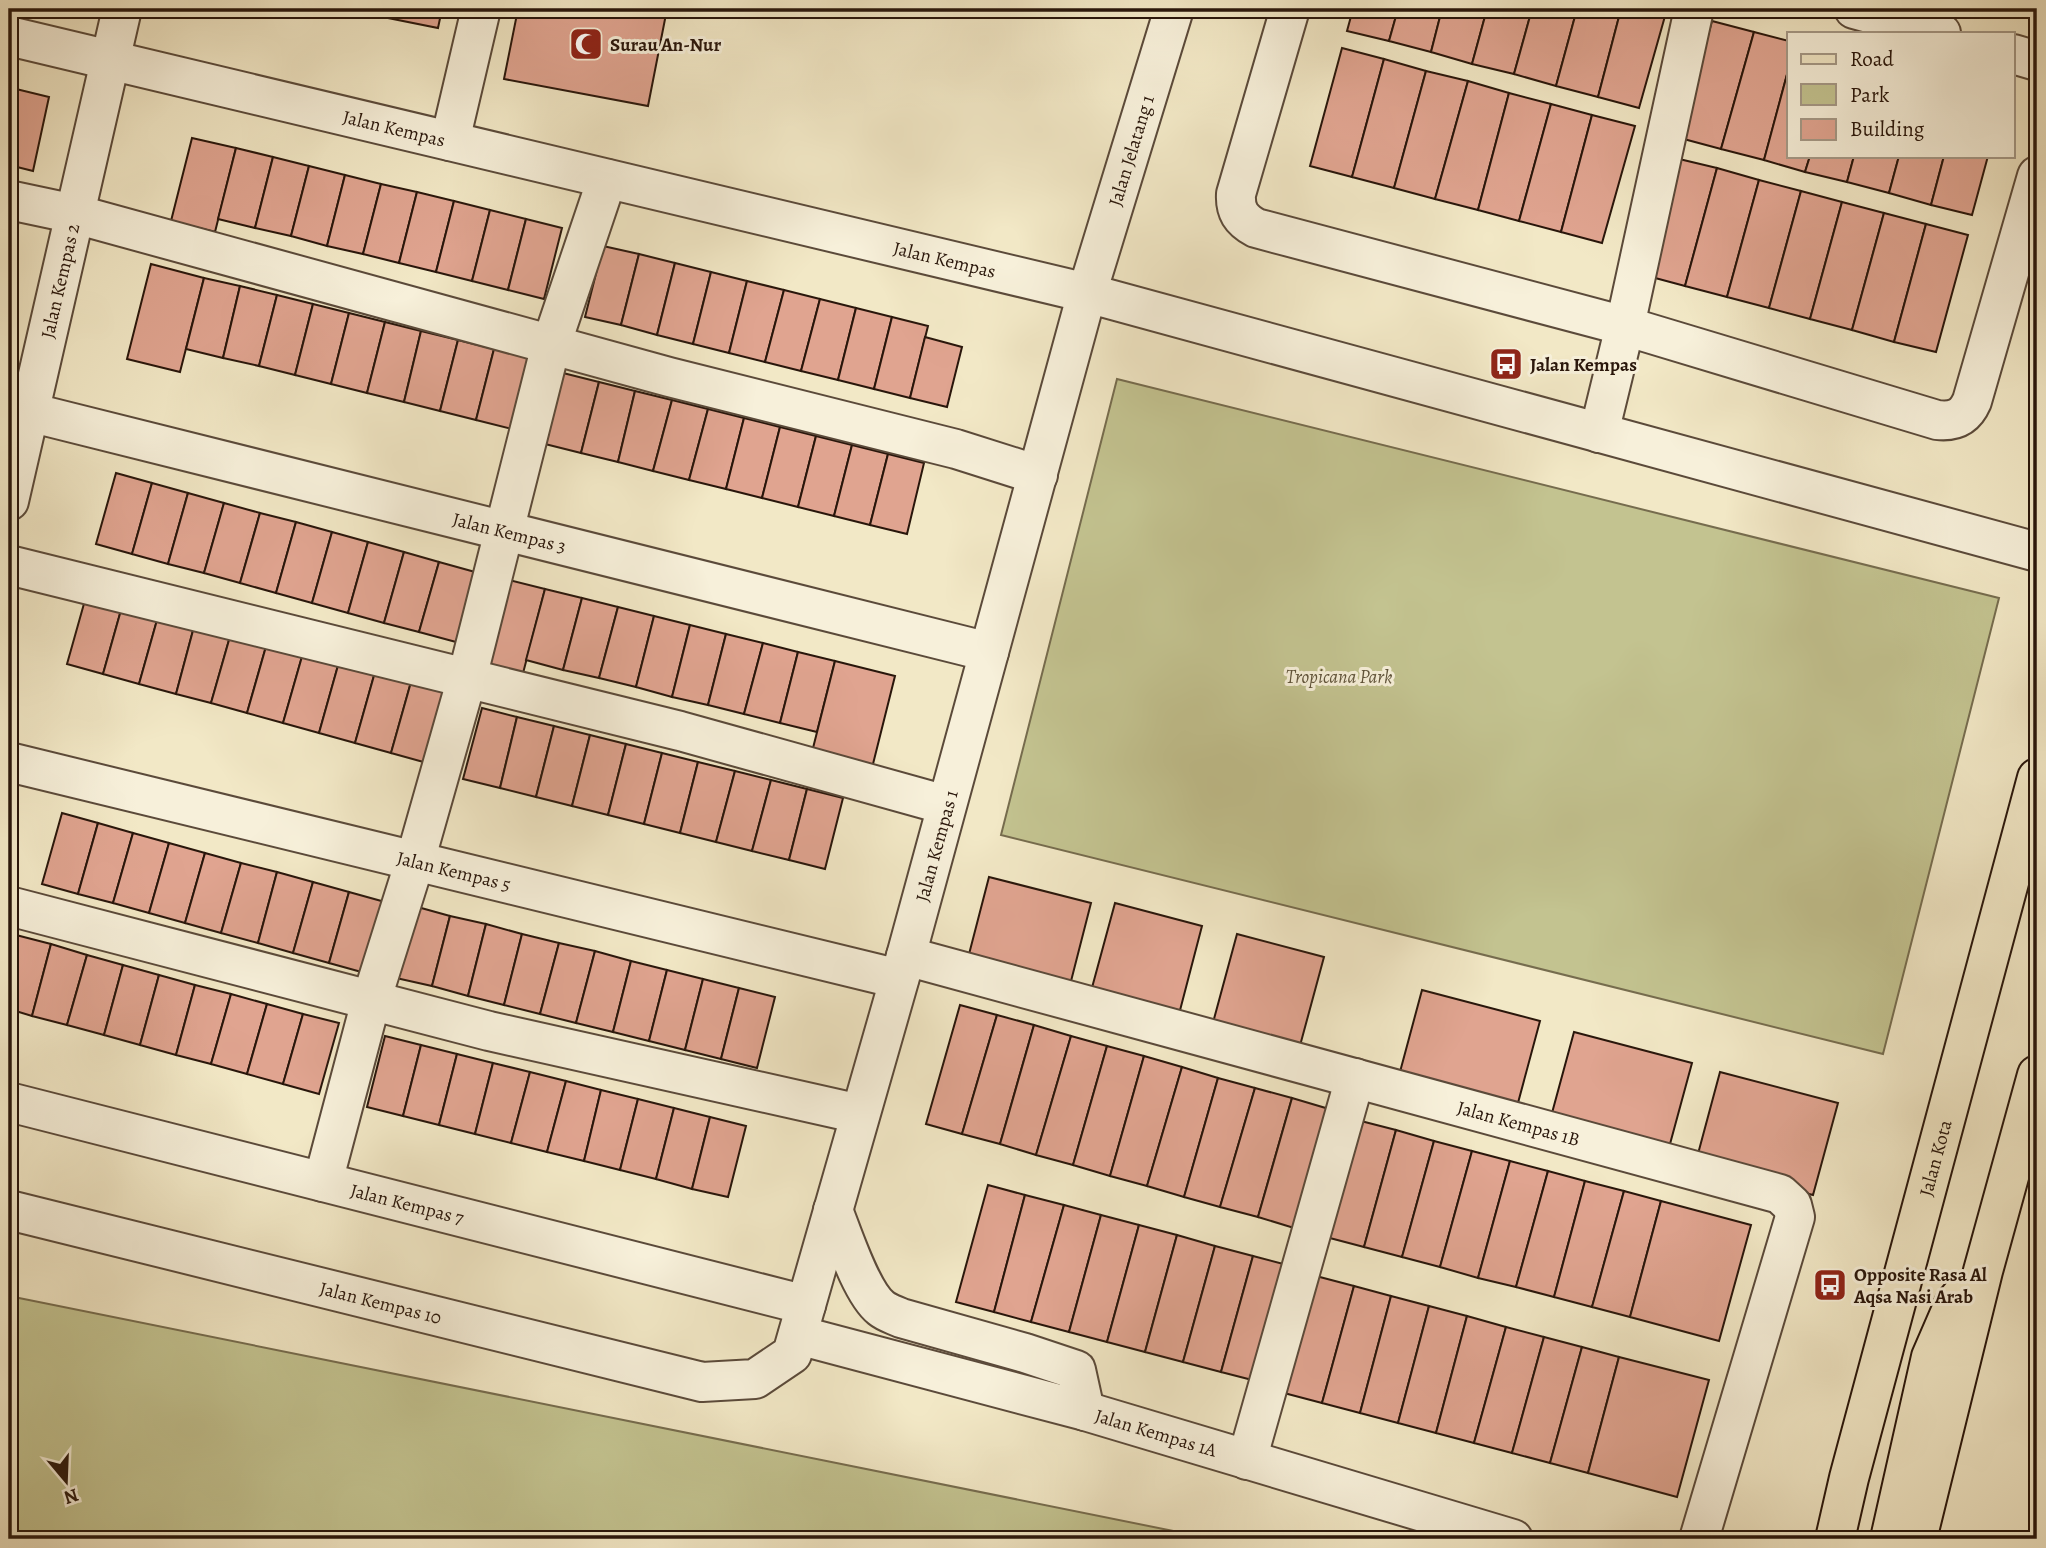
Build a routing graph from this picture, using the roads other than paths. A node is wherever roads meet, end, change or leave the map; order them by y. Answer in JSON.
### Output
{"nodes":[{"id":1,"x":122,"y":9,"type":"edge"},
{"id":2,"x":481,"y":9,"type":"edge"},
{"id":3,"x":1174,"y":9,"type":"edge"},
{"id":4,"x":1290,"y":9,"type":"edge"},
{"id":5,"x":1694,"y":9,"type":"edge"},
{"id":6,"x":1854,"y":9,"type":"edge"},
{"id":7,"x":1937,"y":32,"type":"edge"},
{"id":8,"x":9,"y":36,"type":"edge"},
{"id":9,"x":2014,"y":54,"type":"edge"},
{"id":10,"x":110,"y":60,"type":"junction"},
{"id":11,"x":2037,"y":61,"type":"edge"},
{"id":12,"x":450,"y":141,"type":"junction"},
{"id":13,"x":2037,"y":176,"type":"edge"},
{"id":14,"x":607,"y":179,"type":"junction"},
{"id":15,"x":9,"y":200,"type":"edge"},
{"id":16,"x":75,"y":214,"type":"junction"},
{"id":17,"x":1087,"y":293,"type":"junction"},
{"id":18,"x":1625,"y":326,"type":"junction"},
{"id":19,"x":551,"y":345,"type":"junction"},
{"id":20,"x":20,"y":410,"type":"edge"},
{"id":21,"x":1599,"y":433,"type":"junction"},
{"id":22,"x":1038,"y":475,"type":"junction"},
{"id":23,"x":9,"y":501,"type":"edge"},
{"id":24,"x":503,"y":530,"type":"junction"},
{"id":25,"x":2037,"y":552,"type":"edge"},
{"id":26,"x":9,"y":565,"type":"edge"},
{"id":27,"x":989,"y":652,"type":"junction"},
{"id":28,"x":467,"y":678,"type":"junction"},
{"id":29,"x":9,"y":762,"type":"edge"},
{"id":30,"x":2037,"y":778,"type":"edge"},
{"id":31,"x":946,"y":805,"type":"junction"},
{"id":32,"x":415,"y":862,"type":"junction"},
{"id":33,"x":9,"y":906,"type":"edge"},
{"id":34,"x":903,"y":967,"type":"junction"},
{"id":35,"x":371,"y":1001,"type":"junction"},
{"id":36,"x":2037,"y":1075,"type":"edge"},
{"id":37,"x":1355,"y":1078,"type":"junction"},
{"id":38,"x":9,"y":1102,"type":"edge"},
{"id":39,"x":860,"y":1114,"type":"junction"},
{"id":40,"x":323,"y":1182,"type":"junction"},
{"id":41,"x":9,"y":1210,"type":"edge"},
{"id":42,"x":833,"y":1210,"type":"junction"},
{"id":43,"x":1983,"y":1271,"type":"junction"},
{"id":44,"x":802,"y":1320,"type":"junction"},
{"id":45,"x":755,"y":1379,"type":"joint"},
{"id":46,"x":1085,"y":1411,"type":"junction"},
{"id":47,"x":1247,"y":1460,"type":"junction"},
{"id":48,"x":1513,"y":1539,"type":"edge"},
{"id":49,"x":1699,"y":1539,"type":"edge"},
{"id":50,"x":1835,"y":1539,"type":"edge"},
{"id":51,"x":1890,"y":1539,"type":"edge"},
{"id":52,"x":1917,"y":1539,"type":"edge"}],
"edges":[{"from":1,"to":10,"type":"street","name":"Jalan Kempas 2"},
{"from":2,"to":12,"type":"street"},
{"from":3,"to":17,"type":"street","name":"Jalan Jelatang 1"},
{"from":4,"to":18,"type":"street"},
{"from":5,"to":18,"type":"street"},
{"from":6,"to":7,"type":"street"},
{"from":8,"to":10,"type":"street","name":"Jalan Kempas"},
{"from":9,"to":11,"type":"street"},
{"from":10,"to":12,"type":"street","name":"Jalan Kempas"},
{"from":10,"to":16,"type":"street","name":"Jalan Kempas 2"},
{"from":12,"to":14,"type":"street","name":"Jalan Kempas"},
{"from":13,"to":18,"type":"street"},
{"from":14,"to":17,"type":"street","name":"Jalan Kempas"},
{"from":14,"to":19,"type":"street"},
{"from":15,"to":16,"type":"street"},
{"from":16,"to":19,"type":"street"},
{"from":16,"to":20,"type":"street","name":"Jalan Kempas 2"},
{"from":17,"to":21,"type":"street","name":"Jalan Kempas"},
{"from":17,"to":22,"type":"street","name":"Jalan Kempas 1"},
{"from":18,"to":21,"type":"street"},
{"from":19,"to":22,"type":"street"},
{"from":19,"to":24,"type":"street"},
{"from":20,"to":23,"type":"street","name":"Jalan Kempas 2"},
{"from":20,"to":24,"type":"street","name":"Jalan Kempas 3"},
{"from":21,"to":25,"type":"street","name":"Jalan Kempas"},
{"from":22,"to":27,"type":"street","name":"Jalan Kempas 1"},
{"from":24,"to":27,"type":"street","name":"Jalan Kempas 3"},
{"from":24,"to":28,"type":"street"},
{"from":26,"to":28,"type":"street"},
{"from":27,"to":31,"type":"street","name":"Jalan Kempas 1"},
{"from":28,"to":31,"type":"street"},
{"from":28,"to":32,"type":"street"},
{"from":29,"to":32,"type":"street","name":"Jalan Kempas 5"},
{"from":30,"to":50,"type":"main road","name":"Jalan Kota"},
{"from":31,"to":34,"type":"street","name":"Jalan Kempas 1"},
{"from":32,"to":34,"type":"street","name":"Jalan Kempas 5"},
{"from":32,"to":35,"type":"street"},
{"from":33,"to":35,"type":"street"},
{"from":34,"to":37,"type":"street","name":"Jalan Kempas 1B"},
{"from":34,"to":39,"type":"street","name":"Jalan Kempas 1"},
{"from":35,"to":39,"type":"street"},
{"from":35,"to":40,"type":"street"},
{"from":36,"to":43,"type":"main road"},
{"from":37,"to":47,"type":"street"},
{"from":37,"to":49,"type":"street","name":"Jalan Kempas 1B"},
{"from":38,"to":40,"type":"street","name":"Jalan Kempas 7"},
{"from":39,"to":42,"type":"street","name":"Jalan Kempas 1"},
{"from":40,"to":44,"type":"street","name":"Jalan Kempas 7"},
{"from":41,"to":45,"type":"street","name":"Jalan Kempas 10"},
{"from":42,"to":44,"type":"street","name":"Jalan Kempas 1"},
{"from":42,"to":46,"type":"street"},
{"from":43,"to":51,"type":"main road"},
{"from":43,"to":52,"type":"main road"},
{"from":44,"to":45,"type":"street","name":"Jalan Kempas 1"},
{"from":44,"to":46,"type":"street","name":"Jalan Kempas 1A"},
{"from":46,"to":47,"type":"street","name":"Jalan Kempas 1A"},
{"from":47,"to":48,"type":"street","name":"Jalan Kempas 1A"}]}
